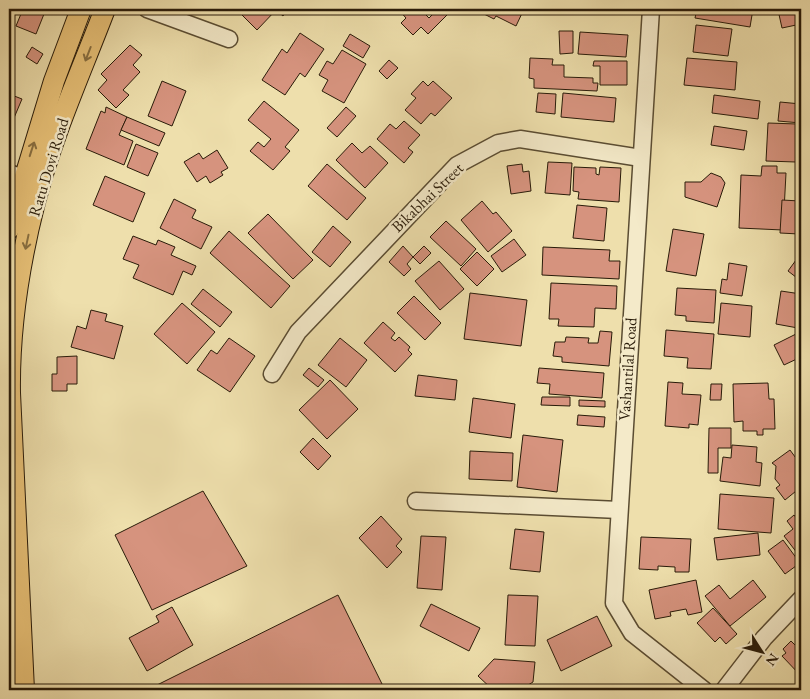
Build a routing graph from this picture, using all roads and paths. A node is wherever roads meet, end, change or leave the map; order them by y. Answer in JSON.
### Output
{"nodes":[{"id":1,"x":81,"y":9,"type":"edge"},
{"id":2,"x":105,"y":9,"type":"edge"},
{"id":3,"x":146,"y":9,"type":"edge"},
{"id":4,"x":651,"y":9,"type":"edge"},
{"id":5,"x":229,"y":39,"type":"dead end"},
{"id":6,"x":641,"y":158,"type":"junction"},
{"id":7,"x":18,"y":195,"type":"edge"},
{"id":8,"x":9,"y":229,"type":"edge"},
{"id":9,"x":272,"y":374,"type":"dead end"},
{"id":10,"x":9,"y":393,"type":"edge"},
{"id":11,"x":416,"y":501,"type":"dead end"},
{"id":12,"x":619,"y":510,"type":"junction"},
{"id":13,"x":801,"y":599,"type":"edge"},
{"id":14,"x":24,"y":690,"type":"edge"},
{"id":15,"x":704,"y":690,"type":"edge"},
{"id":16,"x":724,"y":690,"type":"edge"}],
"edges":[{"from":7,"to":1,"type":"main road","name":"Ratu Dovi Road","one_way":true},
{"from":2,"to":7,"type":"main road","name":"Ratu Dovi Road","one_way":true},
{"from":3,"to":5,"type":"street"},
{"from":4,"to":6,"type":"street","name":"Vashantilal Road"},
{"from":6,"to":9,"type":"street","name":"Bikabhai Street"},
{"from":6,"to":12,"type":"street","name":"Vashantilal Road"},
{"from":7,"to":8,"type":"main road","name":"Ratu Dovi Road"},
{"from":7,"to":10,"type":"main road","name":"Ratu Dovi Road","one_way":true},
{"from":10,"to":14,"type":"main road","name":"Ratu Dovi Road"},
{"from":11,"to":12,"type":"street"},
{"from":12,"to":15,"type":"street","name":"Vashantilal Road"},
{"from":13,"to":16,"type":"street"}]}
